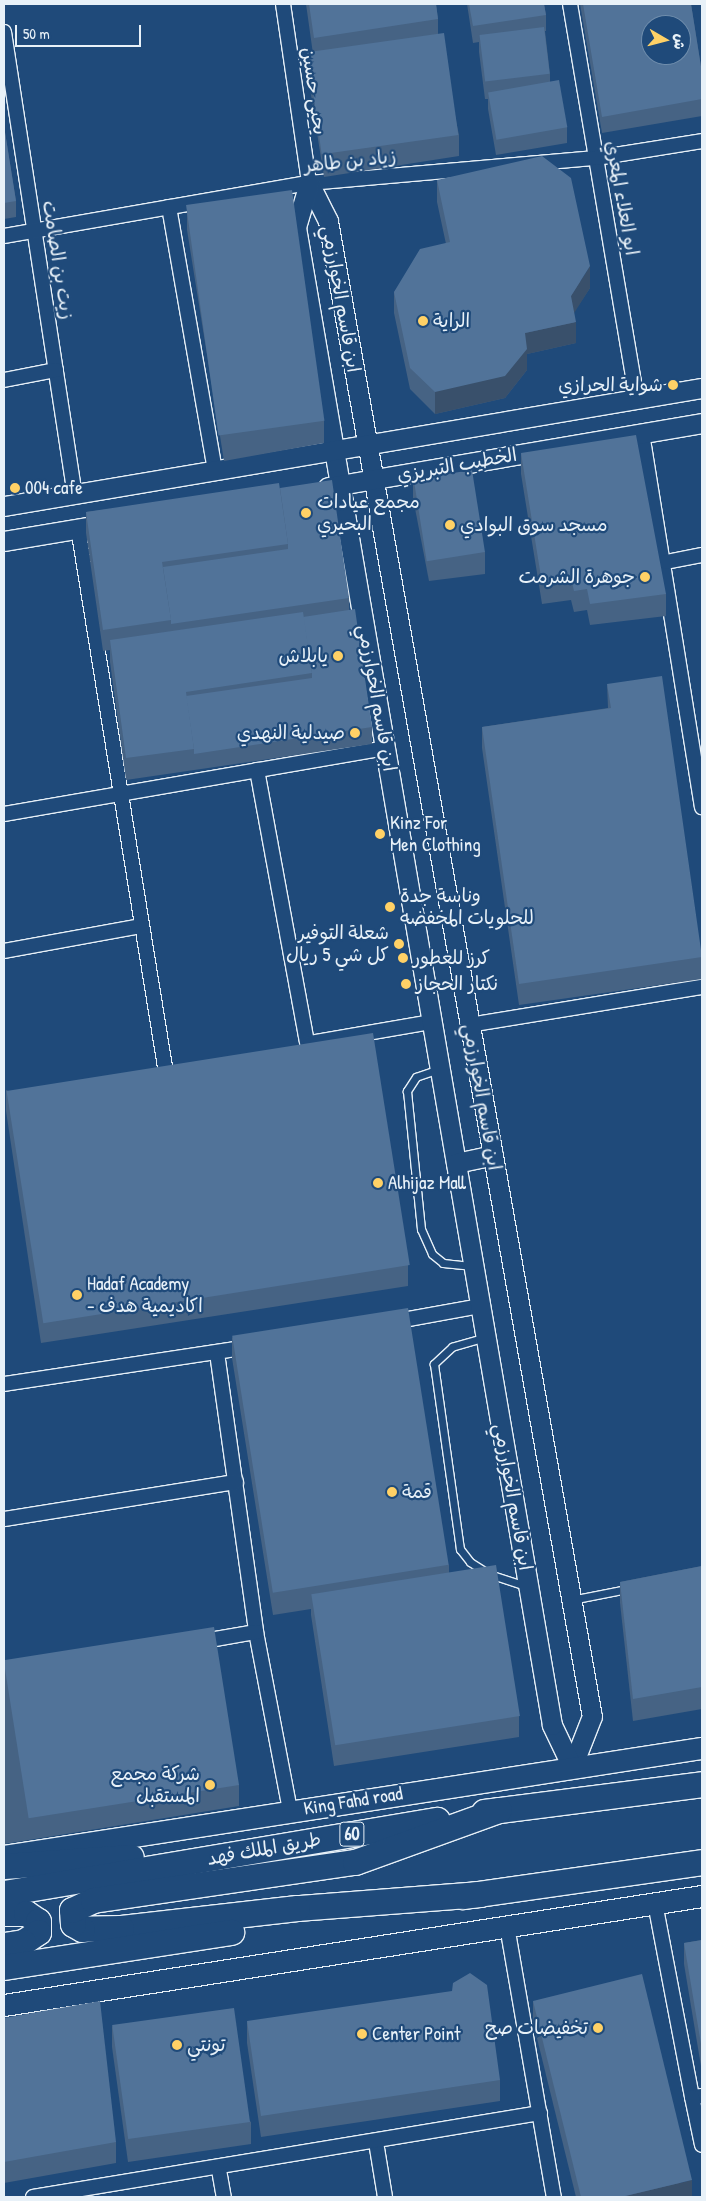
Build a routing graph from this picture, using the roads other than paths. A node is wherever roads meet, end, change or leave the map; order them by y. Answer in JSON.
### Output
{"nodes":[{"id":1,"x":283,"y":4,"type":"edge"},
{"id":2,"x":570,"y":4,"type":"edge"},
{"id":3,"x":4,"y":32,"type":"edge"},
{"id":4,"x":702,"y":141,"type":"edge"},
{"id":5,"x":596,"y":158,"type":"junction"},
{"id":6,"x":309,"y":184,"type":"junction"},
{"id":7,"x":169,"y":207,"type":"junction"},
{"id":8,"x":34,"y":230,"type":"junction"},
{"id":9,"x":4,"y":236,"type":"edge"},
{"id":10,"x":56,"y":370,"type":"junction"},
{"id":11,"x":4,"y":380,"type":"edge"},
{"id":12,"x":702,"y":388,"type":"edge"},
{"id":13,"x":637,"y":399,"type":"junction"},
{"id":14,"x":702,"y":423,"type":"edge"},
{"id":15,"x":642,"y":433,"type":"junction"},
{"id":16,"x":367,"y":445,"type":"junction"},
{"id":17,"x":334,"y":450,"type":"junction"},
{"id":18,"x":215,"y":470,"type":"junction"},
{"id":19,"x":373,"y":479,"type":"junction"},
{"id":20,"x":340,"y":485,"type":"junction"},
{"id":21,"x":313,"y":489,"type":"edge"},
{"id":22,"x":75,"y":494,"type":"junction"},
{"id":23,"x":4,"y":506,"type":"edge"},
{"id":24,"x":127,"y":520,"type":"edge"},
{"id":25,"x":78,"y":528,"type":"junction"},
{"id":26,"x":4,"y":541,"type":"edge"},
{"id":27,"x":702,"y":555,"type":"edge"},
{"id":28,"x":666,"y":562,"type":"junction"},
{"id":29,"x":695,"y":714,"type":"edge"},
{"id":30,"x":385,"y":748,"type":"junction"},
{"id":31,"x":257,"y":770,"type":"junction"},
{"id":32,"x":121,"y":794,"type":"junction"},
{"id":33,"x":702,"y":807,"type":"edge"},
{"id":34,"x":4,"y":814,"type":"edge"},
{"id":35,"x":142,"y":926,"type":"junction"},
{"id":36,"x":4,"y":951,"type":"edge"},
{"id":37,"x":702,"y":987,"type":"edge"},
{"id":38,"x":432,"y":1022,"type":"junction"},
{"id":39,"x":469,"y":1025,"type":"junction"},
{"id":40,"x":307,"y":1043,"type":"junction"},
{"id":41,"x":288,"y":1047,"type":"edge"},
{"id":42,"x":184,"y":1064,"type":"edge"},
{"id":43,"x":165,"y":1067,"type":"junction"},
{"id":44,"x":440,"y":1068,"type":"junction"},
{"id":45,"x":146,"y":1070,"type":"edge"},
{"id":46,"x":492,"y":1155,"type":"junction"},
{"id":47,"x":456,"y":1163,"type":"junction"},
{"id":48,"x":474,"y":1266,"type":"junction"},
{"id":49,"x":480,"y":1306,"type":"junction"},
{"id":50,"x":373,"y":1325,"type":"edge"},
{"id":51,"x":486,"y":1337,"type":"junction"},
{"id":52,"x":266,"y":1344,"type":"edge"},
{"id":53,"x":217,"y":1353,"type":"junction"},
{"id":54,"x":4,"y":1384,"type":"edge"},
{"id":55,"x":236,"y":1482,"type":"junction"},
{"id":56,"x":4,"y":1519,"type":"edge"},
{"id":57,"x":637,"y":1587,"type":"edge"},
{"id":58,"x":528,"y":1588,"type":"junction"},
{"id":59,"x":571,"y":1600,"type":"junction"},
{"id":60,"x":256,"y":1632,"type":"junction"},
{"id":61,"x":179,"y":1645,"type":"edge"},
{"id":62,"x":702,"y":1748,"type":"edge"},
{"id":63,"x":572,"y":1767,"type":"junction"},
{"id":64,"x":702,"y":1784,"type":"edge"},
{"id":65,"x":499,"y":1810,"type":"junction"},
{"id":66,"x":290,"y":1811,"type":"junction"},
{"id":67,"x":276,"y":1847,"type":"junction"},
{"id":68,"x":4,"y":1856,"type":"edge"},
{"id":69,"x":702,"y":1862,"type":"edge"},
{"id":70,"x":4,"y":1866,"type":"edge"},
{"id":71,"x":4,"y":1893,"type":"edge"},
{"id":72,"x":480,"y":1894,"type":"junction"},
{"id":73,"x":702,"y":1896,"type":"edge"},
{"id":74,"x":655,"y":1903,"type":"junction"},
{"id":75,"x":4,"y":1913,"type":"edge"},
{"id":76,"x":507,"y":1926,"type":"junction"},
{"id":77,"x":4,"y":1945,"type":"edge"},
{"id":78,"x":4,"y":1967,"type":"edge"},
{"id":79,"x":4,"y":2005,"type":"edge"},
{"id":80,"x":697,"y":2096,"type":"edge"},
{"id":81,"x":540,"y":2113,"type":"junction"},
{"id":82,"x":376,"y":2142,"type":"junction"},
{"id":83,"x":702,"y":2145,"type":"edge"},
{"id":84,"x":219,"y":2170,"type":"junction"},
{"id":85,"x":33,"y":2197,"type":"edge"},
{"id":86,"x":224,"y":2197,"type":"edge"},
{"id":87,"x":385,"y":2197,"type":"edge"},
{"id":88,"x":554,"y":2197,"type":"edge"}],
"edges":[{"from":1,"to":6,"type":"street","name":"يحيى حسين"},
{"from":2,"to":5,"type":"street","name":"ابو العلاء المعري"},
{"from":3,"to":8,"type":"street","name":"زيت بن الصامت"},
{"from":4,"to":5,"type":"street","name":"زياد بن طاهر"},
{"from":5,"to":6,"type":"street","name":"زياد بن طاهر"},
{"from":5,"to":13,"type":"street","name":"ابو العلاء المعري"},
{"from":6,"to":7,"type":"street","name":"زياد بن طاهر"},
{"from":6,"to":16,"type":"street","name":"ابن قاسم الخوارزمي"},
{"from":6,"to":17,"type":"street","name":"ابن قاسم الخوارزمي"},
{"from":7,"to":8,"type":"street","name":"زياد بن طاهر"},
{"from":7,"to":18,"type":"street"},
{"from":8,"to":9,"type":"street","name":"زياد بن طاهر"},
{"from":8,"to":10,"type":"street","name":"زيت بن الصامت"},
{"from":10,"to":11,"type":"street"},
{"from":10,"to":22,"type":"street","name":"زيت بن الصامت"},
{"from":12,"to":13,"type":"street","name":"الخطيب التبريزي"},
{"from":13,"to":16,"type":"street","name":"الخطيب التبريزي"},
{"from":14,"to":15,"type":"street","name":"الخطيب التبريزي"},
{"from":15,"to":19,"type":"street","name":"الخطيب التبريزي"},
{"from":15,"to":28,"type":"street"},
{"from":16,"to":17,"type":"street","name":"الخطيب التبريزي"},
{"from":16,"to":19,"type":"street","name":"ابن قاسم الخوارزمي"},
{"from":17,"to":18,"type":"street","name":"الخطيب التبريزي"},
{"from":17,"to":20,"type":"street","name":"ابن قاسم الخوارزمي"},
{"from":18,"to":22,"type":"street","name":"الخطيب التبريزي"},
{"from":19,"to":20,"type":"street","name":"الخطيب التبريزي"},
{"from":19,"to":39,"type":"street","name":"ابن قاسم الخوارزمي"},
{"from":20,"to":21,"type":"street","name":"الخطيب التبريزي"},
{"from":20,"to":30,"type":"street","name":"ابن قاسم الخوارزمي"},
{"from":22,"to":23,"type":"street","name":"الخطيب التبريزي"},
{"from":24,"to":25,"type":"street"},
{"from":25,"to":26,"type":"street"},
{"from":25,"to":32,"type":"street"},
{"from":27,"to":28,"type":"street"},
{"from":28,"to":29,"type":"street"},
{"from":29,"to":33,"type":"street"},
{"from":30,"to":31,"type":"street"},
{"from":30,"to":38,"type":"street","name":"ابن قاسم الخوارزمي"},
{"from":31,"to":32,"type":"street"},
{"from":31,"to":40,"type":"street"},
{"from":32,"to":34,"type":"street"},
{"from":32,"to":35,"type":"street"},
{"from":35,"to":36,"type":"street"},
{"from":35,"to":43,"type":"street"},
{"from":37,"to":39,"type":"street"},
{"from":38,"to":40,"type":"street"},
{"from":38,"to":44,"type":"street","name":"ابن قاسم الخوارزمي"},
{"from":39,"to":46,"type":"street","name":"ابن قاسم الخوارزمي"},
{"from":40,"to":41,"type":"street"},
{"from":42,"to":43,"type":"street"},
{"from":43,"to":45,"type":"street"},
{"from":44,"to":47,"type":"street","name":"ابن قاسم الخوارزمي"},
{"from":44,"to":48,"type":"lane"},
{"from":46,"to":47,"type":"street"},
{"from":46,"to":59,"type":"street","name":"ابن قاسم الخوارزمي"},
{"from":47,"to":48,"type":"street","name":"ابن قاسم الخوارزمي"},
{"from":48,"to":49,"type":"street","name":"ابن قاسم الخوارزمي"},
{"from":49,"to":50,"type":"street"},
{"from":49,"to":51,"type":"street","name":"ابن قاسم الخوارزمي"},
{"from":51,"to":58,"type":"street","name":"ابن قاسم الخوارزمي"},
{"from":51,"to":58,"type":"lane"},
{"from":52,"to":53,"type":"street"},
{"from":53,"to":54,"type":"street"},
{"from":53,"to":55,"type":"street"},
{"from":55,"to":56,"type":"street"},
{"from":55,"to":60,"type":"street"},
{"from":57,"to":59,"type":"lane"},
{"from":58,"to":63,"type":"street","name":"ابن قاسم الخوارزمي"},
{"from":59,"to":63,"type":"street","name":"ابن قاسم الخوارزمي"},
{"from":60,"to":61,"type":"street"},
{"from":60,"to":66,"type":"street"},
{"from":62,"to":63,"type":"main road","name":"King Fahd road"},
{"from":63,"to":66,"type":"main road","name":"King Fahd road"},
{"from":64,"to":65,"type":"highway","name":"طريق الملك فهد","number":"60"},
{"from":65,"to":67,"type":"highway","name":"طريق الملك فهد","number":"60"},
{"from":65,"to":72,"type":"highway"},
{"from":66,"to":68,"type":"main road","name":"King Fahd road"},
{"from":67,"to":70,"type":"highway"},
{"from":67,"to":71,"type":"highway","name":"طريق الملك فهد","number":"60"},
{"from":69,"to":72,"type":"highway"},
{"from":72,"to":78,"type":"highway"},
{"from":73,"to":74,"type":"main road"},
{"from":74,"to":76,"type":"main road"},
{"from":74,"to":80,"type":"street"},
{"from":75,"to":77,"type":"highway"},
{"from":76,"to":79,"type":"main road"},
{"from":76,"to":81,"type":"street"},
{"from":80,"to":83,"type":"street"},
{"from":81,"to":82,"type":"street"},
{"from":81,"to":88,"type":"street"},
{"from":82,"to":84,"type":"street"},
{"from":82,"to":87,"type":"street"},
{"from":84,"to":85,"type":"street"},
{"from":84,"to":86,"type":"street"}]}
